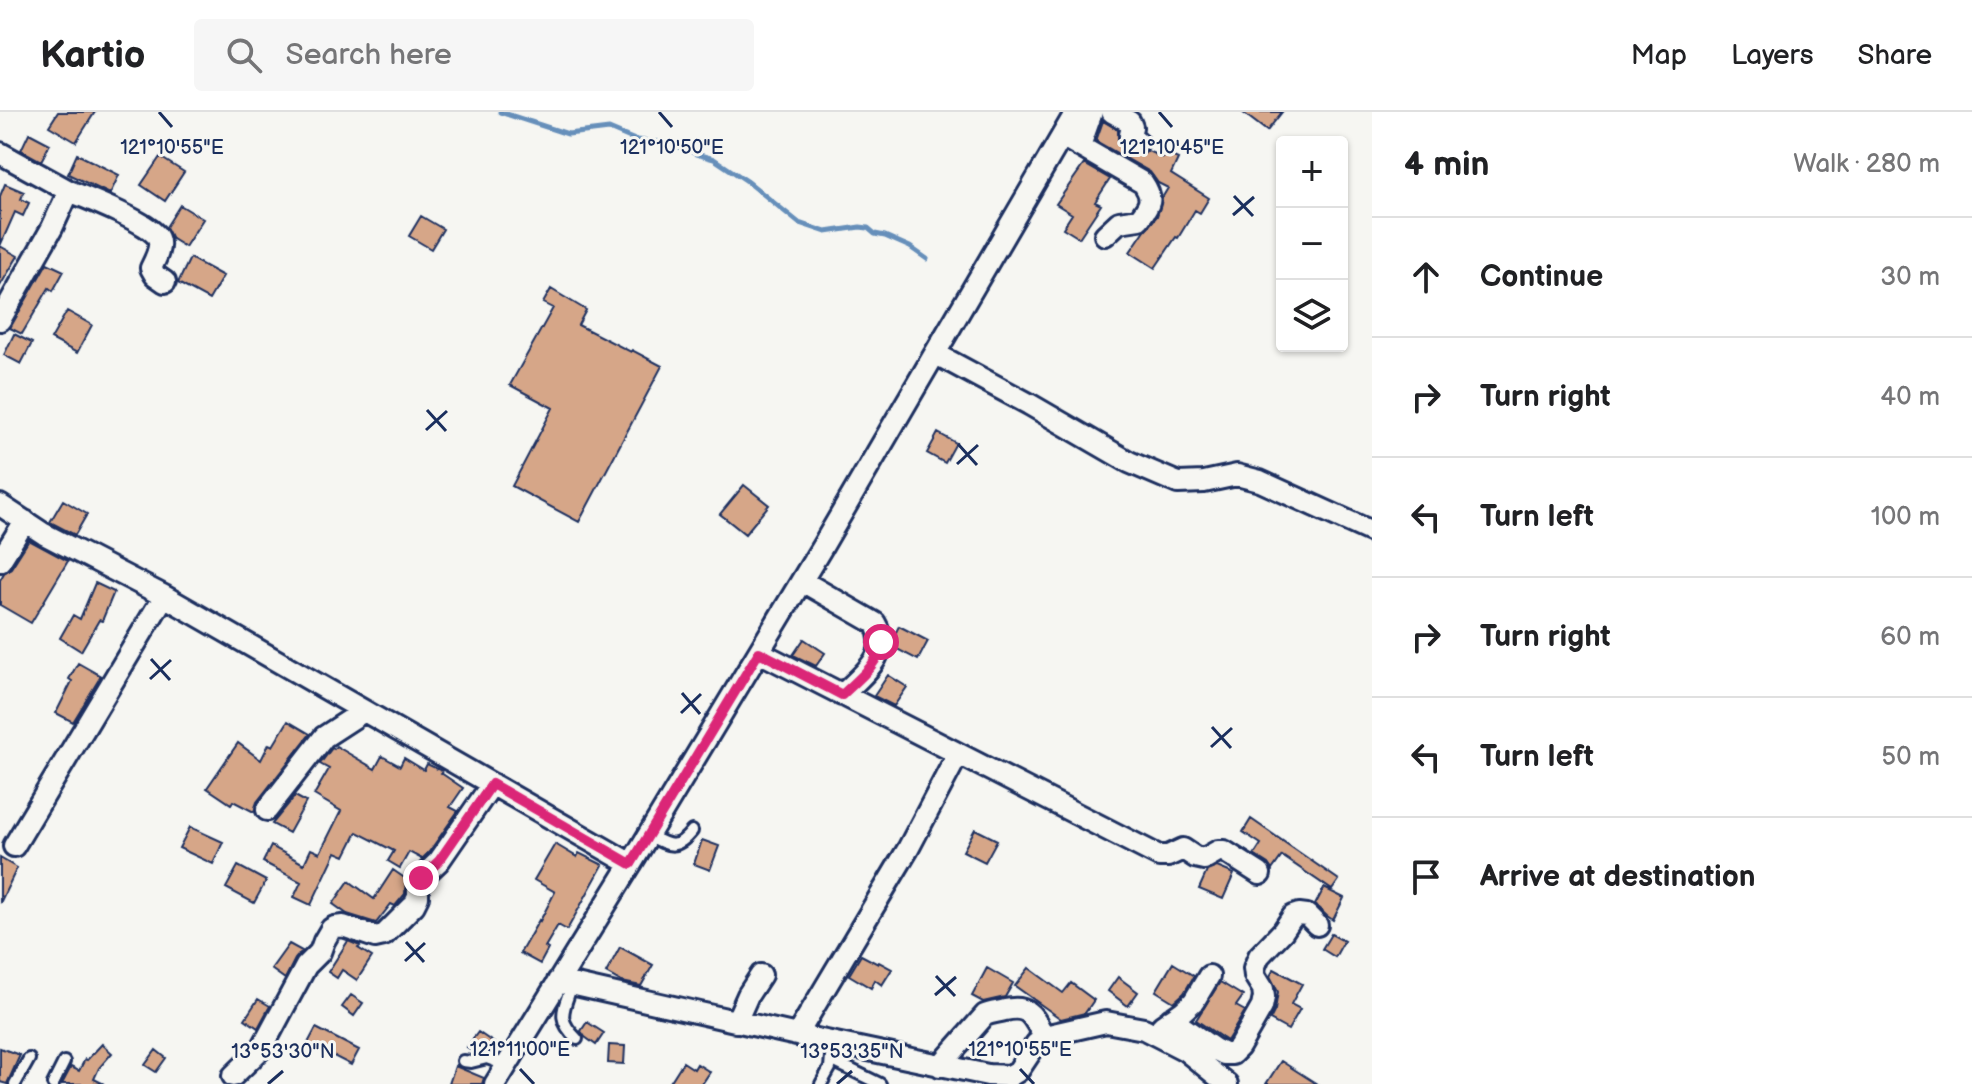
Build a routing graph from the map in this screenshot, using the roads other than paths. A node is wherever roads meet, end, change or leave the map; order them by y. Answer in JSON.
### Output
{"nodes":[{"id":1,"x":1076,"y":112,"type":"edge"},
{"id":2,"x":1092,"y":112,"type":"edge"},
{"id":3,"x":1112,"y":112,"type":"edge"},
{"id":4,"x":1071,"y":141,"type":"junction"},
{"id":5,"x":1138,"y":142,"type":"dead end"},
{"id":6,"x":0,"y":153,"type":"edge"},
{"id":7,"x":69,"y":191,"type":"junction"},
{"id":8,"x":1105,"y":235,"type":"dead end"},
{"id":9,"x":165,"y":282,"type":"dead end"},
{"id":10,"x":0,"y":320,"type":"edge"},
{"id":11,"x":936,"y":354,"type":"junction"},
{"id":12,"x":0,"y":505,"type":"edge"},
{"id":13,"x":25,"y":521,"type":"junction"},
{"id":14,"x":1372,"y":532,"type":"edge"},
{"id":15,"x":0,"y":561,"type":"edge"},
{"id":16,"x":802,"y":581,"type":"junction"},
{"id":17,"x":164,"y":596,"type":"junction"},
{"id":18,"x":759,"y":652,"type":"junction"},
{"id":19,"x":842,"y":695,"type":"junction"},
{"id":20,"x":364,"y":711,"type":"junction"},
{"id":21,"x":958,"y":754,"type":"junction"},
{"id":22,"x":492,"y":784,"type":"junction"},
{"id":23,"x":267,"y":810,"type":"dead end"},
{"id":24,"x":692,"y":831,"type":"dead end"},
{"id":25,"x":648,"y":835,"type":"junction"},
{"id":26,"x":14,"y":846,"type":"dead end"},
{"id":27,"x":631,"y":864,"type":"junction"},
{"id":28,"x":1260,"y":874,"type":"dead end"},
{"id":29,"x":1317,"y":925,"type":"dead end"},
{"id":30,"x":761,"y":975,"type":"dead end"},
{"id":31,"x":1209,"y":976,"type":"dead end"},
{"id":32,"x":565,"y":982,"type":"junction"},
{"id":33,"x":1171,"y":1019,"type":"junction"},
{"id":34,"x":736,"y":1022,"type":"junction"},
{"id":35,"x":1154,"y":1034,"type":"junction"},
{"id":36,"x":797,"y":1035,"type":"junction"},
{"id":37,"x":1045,"y":1038,"type":"junction"},
{"id":38,"x":577,"y":1039,"type":"dead end"},
{"id":39,"x":830,"y":1051,"type":"junction"},
{"id":40,"x":29,"y":1059,"type":"dead end"},
{"id":41,"x":463,"y":1061,"type":"dead end"},
{"id":42,"x":64,"y":1062,"type":"dead end"},
{"id":43,"x":506,"y":1065,"type":"junction"},
{"id":44,"x":940,"y":1066,"type":"junction"},
{"id":45,"x":233,"y":1076,"type":"dead end"},
{"id":46,"x":15,"y":1084,"type":"edge"},
{"id":47,"x":53,"y":1084,"type":"edge"},
{"id":48,"x":495,"y":1084,"type":"edge"},
{"id":49,"x":821,"y":1084,"type":"edge"},
{"id":50,"x":880,"y":1084,"type":"edge"},
{"id":51,"x":1227,"y":1084,"type":"edge"}],
"edges":[{"from":1,"to":4,"type":"street"},
{"from":2,"to":4,"type":"street"},
{"from":3,"to":5,"type":"street"},
{"from":4,"to":8,"type":"street"},
{"from":4,"to":11,"type":"street"},
{"from":6,"to":7,"type":"street"},
{"from":7,"to":9,"type":"street"},
{"from":7,"to":10,"type":"street"},
{"from":11,"to":14,"type":"street"},
{"from":11,"to":16,"type":"street"},
{"from":12,"to":13,"type":"street"},
{"from":13,"to":15,"type":"street"},
{"from":13,"to":17,"type":"street"},
{"from":16,"to":18,"type":"street"},
{"from":16,"to":19,"type":"street"},
{"from":17,"to":20,"type":"street"},
{"from":17,"to":26,"type":"street"},
{"from":18,"to":19,"type":"street"},
{"from":18,"to":25,"type":"street"},
{"from":19,"to":21,"type":"street"},
{"from":20,"to":22,"type":"street"},
{"from":20,"to":23,"type":"street"},
{"from":21,"to":28,"type":"street"},
{"from":21,"to":36,"type":"street"},
{"from":22,"to":27,"type":"street"},
{"from":22,"to":45,"type":"street"},
{"from":24,"to":25,"type":"lane"},
{"from":25,"to":27,"type":"street"},
{"from":27,"to":32,"type":"street"},
{"from":29,"to":33,"type":"street"},
{"from":30,"to":34,"type":"street"},
{"from":31,"to":33,"type":"street"},
{"from":32,"to":34,"type":"street"},
{"from":32,"to":38,"type":"lane"},
{"from":32,"to":43,"type":"street"},
{"from":33,"to":35,"type":"street"},
{"from":34,"to":36,"type":"street"},
{"from":35,"to":37,"type":"street"},
{"from":35,"to":51,"type":"street"},
{"from":36,"to":39,"type":"street"},
{"from":37,"to":44,"type":"street"},
{"from":37,"to":44,"type":"street"},
{"from":39,"to":44,"type":"street"},
{"from":39,"to":49,"type":"lane"},
{"from":39,"to":50,"type":"lane"},
{"from":40,"to":46,"type":"lane"},
{"from":41,"to":43,"type":"lane"},
{"from":42,"to":47,"type":"lane"},
{"from":43,"to":48,"type":"street"}]}
